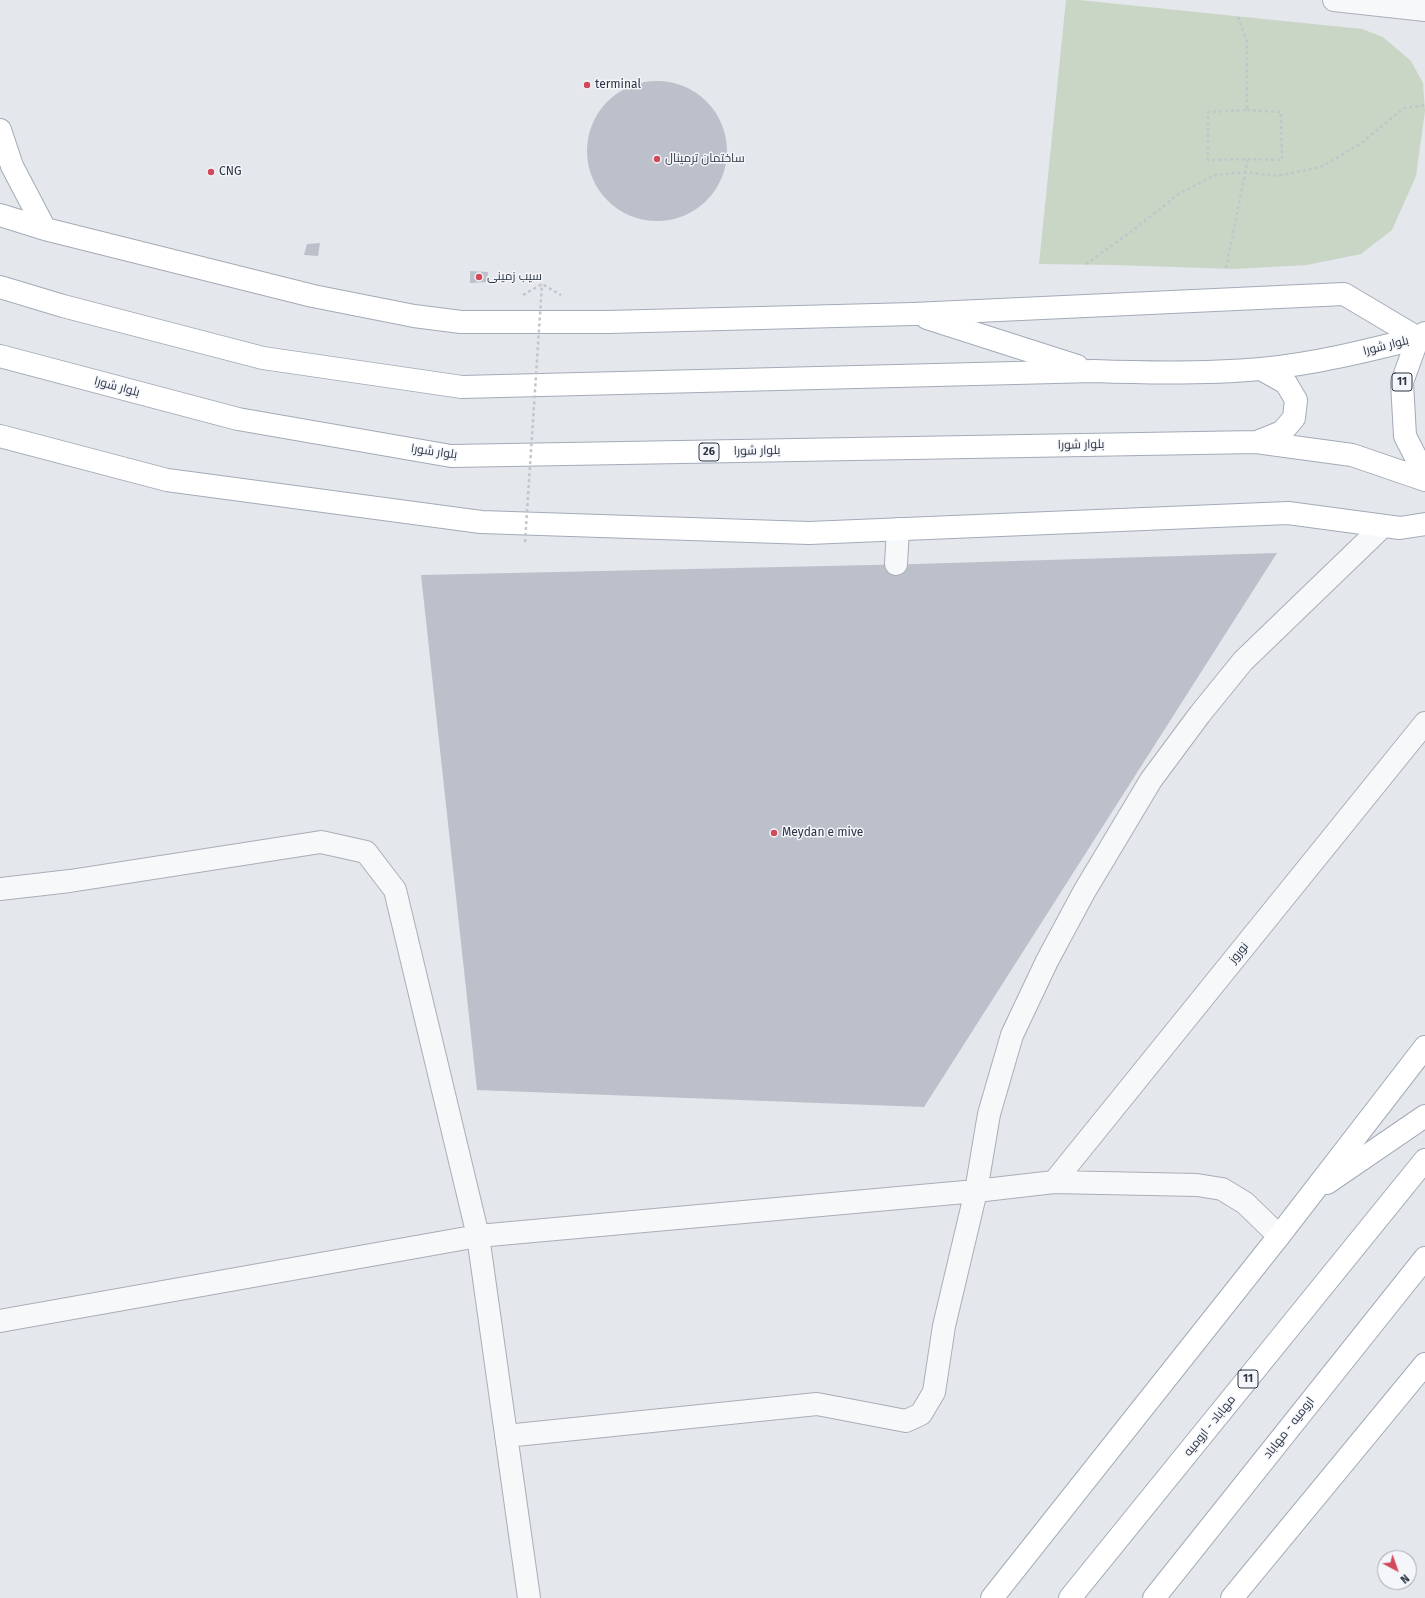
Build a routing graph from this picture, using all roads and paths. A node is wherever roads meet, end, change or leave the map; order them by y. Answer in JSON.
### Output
{"nodes":[{"id":1,"x":1334,"y":0,"type":"edge"},
{"id":2,"x":1425,"y":10,"type":"edge"},
{"id":3,"x":1238,"y":17,"type":"dead end"},
{"id":4,"x":1425,"y":105,"type":"edge"},
{"id":5,"x":1247,"y":110,"type":"junction"},
{"id":6,"x":0,"y":130,"type":"edge"},
{"id":7,"x":1248,"y":160,"type":"junction"},
{"id":8,"x":1245,"y":172,"type":"junction"},
{"id":9,"x":0,"y":215,"type":"edge"},
{"id":10,"x":45,"y":228,"type":"junction"},
{"id":11,"x":1086,"y":264,"type":"dead end"},
{"id":12,"x":1226,"y":268,"type":"dead end"},
{"id":13,"x":542,"y":284,"type":"dead end"},
{"id":14,"x":0,"y":287,"type":"edge"},
{"id":15,"x":913,"y":314,"type":"junction"},
{"id":16,"x":1422,"y":336,"type":"edge"},
{"id":17,"x":0,"y":356,"type":"edge"},
{"id":18,"x":1261,"y":369,"type":"junction"},
{"id":19,"x":1094,"y":371,"type":"junction"},
{"id":20,"x":0,"y":436,"type":"edge"},
{"id":21,"x":1256,"y":442,"type":"junction"},
{"id":22,"x":1425,"y":475,"type":"edge"},
{"id":23,"x":1425,"y":480,"type":"edge"},
{"id":24,"x":1425,"y":524,"type":"edge"},
{"id":25,"x":1383,"y":526,"type":"junction"},
{"id":26,"x":898,"y":529,"type":"junction"},
{"id":27,"x":525,"y":542,"type":"dead end"},
{"id":28,"x":896,"y":564,"type":"dead end"},
{"id":29,"x":1425,"y":723,"type":"edge"},
{"id":30,"x":0,"y":889,"type":"edge"},
{"id":31,"x":1425,"y":1047,"type":"edge"},
{"id":32,"x":1425,"y":1116,"type":"edge"},
{"id":33,"x":1425,"y":1160,"type":"edge"},
{"id":34,"x":1054,"y":1182,"type":"junction"},
{"id":35,"x":976,"y":1191,"type":"junction"},
{"id":36,"x":1310,"y":1195,"type":"junction"},
{"id":37,"x":478,"y":1236,"type":"junction"},
{"id":38,"x":1279,"y":1236,"type":"junction"},
{"id":39,"x":1425,"y":1258,"type":"edge"},
{"id":40,"x":0,"y":1321,"type":"edge"},
{"id":41,"x":1425,"y":1364,"type":"edge"},
{"id":42,"x":506,"y":1436,"type":"junction"},
{"id":43,"x":529,"y":1598,"type":"edge"},
{"id":44,"x":992,"y":1598,"type":"edge"},
{"id":45,"x":1070,"y":1598,"type":"edge"},
{"id":46,"x":1154,"y":1598,"type":"edge"},
{"id":47,"x":1232,"y":1598,"type":"edge"}],
"edges":[{"from":1,"to":2,"type":"street"},
{"from":3,"to":5,"type":"path"},
{"from":4,"to":8,"type":"path"},
{"from":5,"to":7,"type":"path"},
{"from":5,"to":7,"type":"path"},
{"from":6,"to":10,"type":"main road"},
{"from":7,"to":8,"type":"path"},
{"from":8,"to":11,"type":"path"},
{"from":8,"to":12,"type":"path"},
{"from":9,"to":10,"type":"main road"},
{"from":10,"to":15,"type":"main road"},
{"from":13,"to":27,"type":"path","bridge":true},
{"from":14,"to":19,"type":"main road","name":"بلوار شورا"},
{"from":15,"to":16,"type":"main road"},
{"from":15,"to":19,"type":"main road"},
{"from":16,"to":18,"type":"main road","name":"بلوار شورا"},
{"from":16,"to":22,"type":"main road","number":"11"},
{"from":17,"to":21,"type":"main road","name":"بلوار شورا","number":"26"},
{"from":18,"to":19,"type":"main road","name":"بلوار شورا"},
{"from":18,"to":21,"type":"main road"},
{"from":20,"to":26,"type":"main road"},
{"from":21,"to":23,"type":"main road","name":"بلوار شورا","number":"26"},
{"from":24,"to":25,"type":"main road"},
{"from":25,"to":26,"type":"main road"},
{"from":25,"to":35,"type":"street"},
{"from":26,"to":28,"type":"street"},
{"from":29,"to":34,"type":"street","name":"نوروز"},
{"from":30,"to":37,"type":"street"},
{"from":31,"to":36,"type":"main road"},
{"from":32,"to":36,"type":"main road"},
{"from":33,"to":45,"type":"main road","name":"مهاباد - ارومیه","number":"11"},
{"from":34,"to":35,"type":"street"},
{"from":34,"to":38,"type":"street"},
{"from":35,"to":37,"type":"street"},
{"from":35,"to":42,"type":"street"},
{"from":36,"to":38,"type":"main road"},
{"from":37,"to":40,"type":"street"},
{"from":37,"to":42,"type":"street"},
{"from":38,"to":44,"type":"main road"},
{"from":39,"to":46,"type":"main road","name":"ارومیه - مهاباد"},
{"from":41,"to":47,"type":"main road"},
{"from":42,"to":43,"type":"street"}]}
